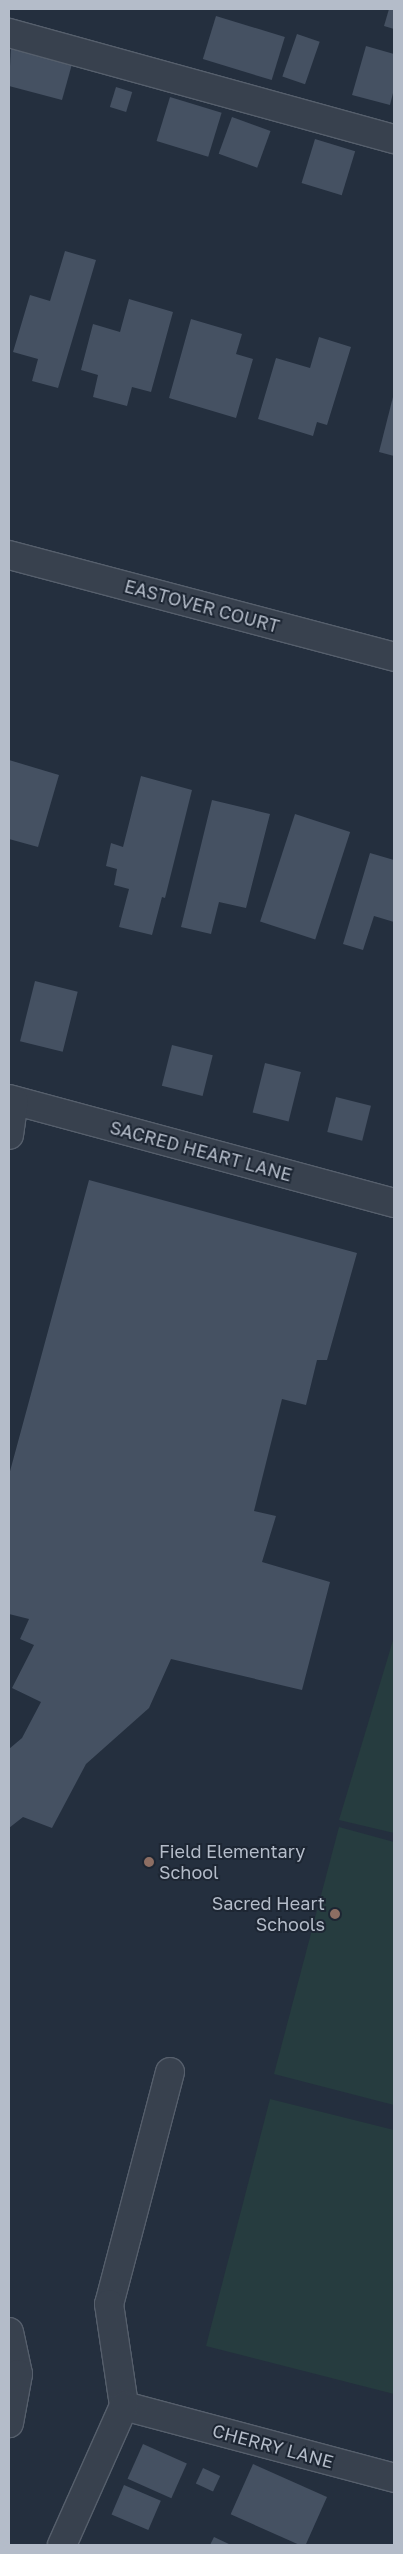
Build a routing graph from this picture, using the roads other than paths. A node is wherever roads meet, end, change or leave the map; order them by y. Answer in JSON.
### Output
{"nodes":[{"id":1,"x":9,"y":33,"type":"edge"},
{"id":2,"x":394,"y":139,"type":"edge"},
{"id":3,"x":9,"y":555,"type":"edge"},
{"id":4,"x":394,"y":657,"type":"edge"},
{"id":5,"x":12,"y":1100,"type":"edge"},
{"id":6,"x":9,"y":1135,"type":"edge"},
{"id":7,"x":394,"y":1203,"type":"edge"},
{"id":8,"x":170,"y":2072,"type":"dead end"},
{"id":9,"x":9,"y":2332,"type":"edge"},
{"id":10,"x":124,"y":2406,"type":"junction"},
{"id":11,"x":9,"y":2423,"type":"edge"},
{"id":12,"x":394,"y":2478,"type":"edge"},
{"id":13,"x":62,"y":2545,"type":"edge"}],
"edges":[{"from":1,"to":2,"type":"street"},
{"from":3,"to":4,"type":"street","name":"EASTOVER COURT"},
{"from":5,"to":6,"type":"street"},
{"from":5,"to":7,"type":"street","name":"SACRED HEART LANE"},
{"from":8,"to":10,"type":"street"},
{"from":9,"to":11,"type":"street"},
{"from":10,"to":12,"type":"street","name":"CHERRY LANE"},
{"from":10,"to":13,"type":"street"}]}
